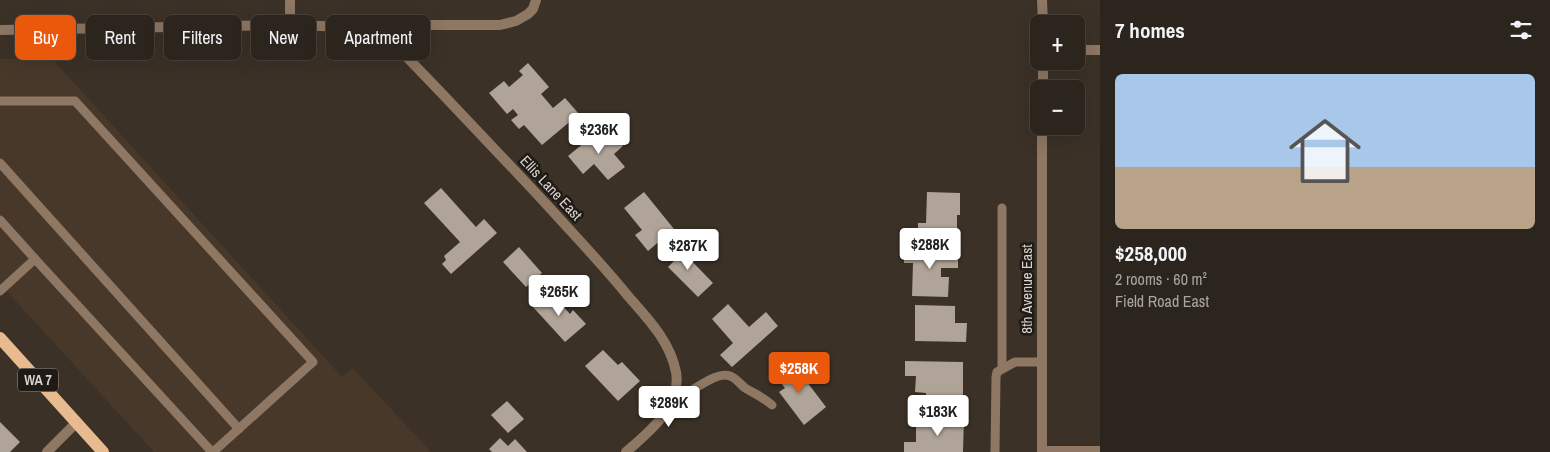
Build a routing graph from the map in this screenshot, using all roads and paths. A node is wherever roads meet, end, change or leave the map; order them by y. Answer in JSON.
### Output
{"nodes":[{"id":1,"x":290,"y":0,"type":"edge"},
{"id":2,"x":536,"y":0,"type":"edge"},
{"id":3,"x":1042,"y":0,"type":"edge"},
{"id":4,"x":290,"y":15,"type":"edge"},
{"id":5,"x":1043,"y":15,"type":"edge"},
{"id":6,"x":430,"y":25,"type":"edge"},
{"id":7,"x":251,"y":26,"type":"edge"},
{"id":8,"x":0,"y":30,"type":"edge"},
{"id":9,"x":1085,"y":50,"type":"edge"},
{"id":10,"x":1100,"y":50,"type":"edge"},
{"id":11,"x":409,"y":60,"type":"edge"},
{"id":12,"x":0,"y":101,"type":"edge"},
{"id":13,"x":1042,"y":135,"type":"edge"},
{"id":14,"x":0,"y":163,"type":"edge"},
{"id":15,"x":1002,"y":208,"type":"dead end"},
{"id":16,"x":0,"y":220,"type":"edge"},
{"id":17,"x":35,"y":259,"type":"junction"},
{"id":18,"x":0,"y":291,"type":"edge"},
{"id":19,"x":0,"y":338,"type":"edge"},
{"id":20,"x":1042,"y":362,"type":"junction"},
{"id":21,"x":1002,"y":368,"type":"junction"},
{"id":22,"x":672,"y":399,"type":"junction"},
{"id":23,"x":772,"y":405,"type":"dead end"},
{"id":24,"x":77,"y":422,"type":"junction"},
{"id":25,"x":239,"y":429,"type":"junction"},
{"id":26,"x":1100,"y":451,"type":"edge"},
{"id":27,"x":47,"y":452,"type":"edge"},
{"id":28,"x":103,"y":452,"type":"edge"},
{"id":29,"x":213,"y":452,"type":"edge"},
{"id":30,"x":626,"y":452,"type":"edge"},
{"id":31,"x":995,"y":452,"type":"edge"},
{"id":32,"x":1042,"y":452,"type":"edge"}],
"edges":[{"from":1,"to":4,"type":"street"},
{"from":2,"to":6,"type":"street"},
{"from":3,"to":5,"type":"street"},
{"from":7,"to":8,"type":"street"},
{"from":9,"to":10,"type":"street"},
{"from":11,"to":22,"type":"street","name":"Ellis Lane East"},
{"from":12,"to":25,"type":"lane"},
{"from":13,"to":20,"type":"street","name":"8th Avenue East"},
{"from":14,"to":25,"type":"lane"},
{"from":15,"to":21,"type":"lane"},
{"from":16,"to":17,"type":"lane"},
{"from":17,"to":18,"type":"lane"},
{"from":17,"to":29,"type":"lane"},
{"from":19,"to":24,"type":"main road","number":"WA 7"},
{"from":20,"to":21,"type":"lane"},
{"from":20,"to":32,"type":"street","name":"8th Avenue East"},
{"from":21,"to":31,"type":"lane"},
{"from":22,"to":23,"type":"lane"},
{"from":22,"to":30,"type":"street"},
{"from":24,"to":27,"type":"street"},
{"from":24,"to":28,"type":"main road","number":"WA 7"},
{"from":25,"to":29,"type":"lane"},
{"from":26,"to":32,"type":"street"}]}
